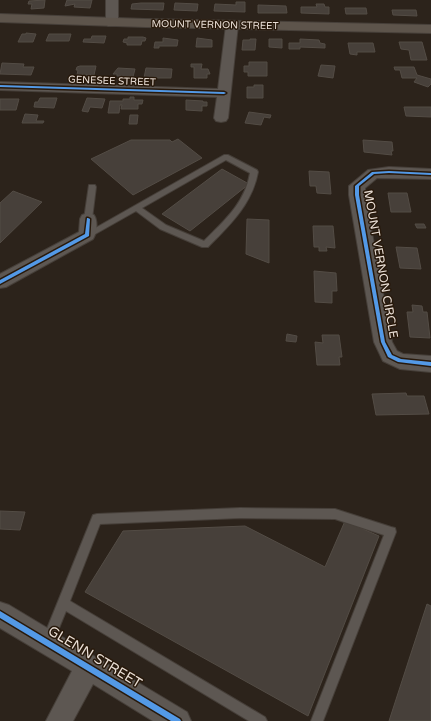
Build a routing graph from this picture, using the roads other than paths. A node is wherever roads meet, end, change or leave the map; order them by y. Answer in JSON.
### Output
{"nodes":[{"id":1,"x":112,"y":0,"type":"edge"},
{"id":2,"x":1,"y":20,"type":"edge"},
{"id":3,"x":112,"y":22,"type":"junction"},
{"id":4,"x":232,"y":26,"type":"junction"},
{"id":5,"x":431,"y":29,"type":"edge"},
{"id":6,"x":0,"y":86,"type":"edge"},
{"id":7,"x":224,"y":93,"type":"junction"},
{"id":8,"x":221,"y":118,"type":"dead end"},
{"id":9,"x":431,"y":174,"type":"edge"},
{"id":10,"x":92,"y":187,"type":"dead end"},
{"id":11,"x":137,"y":208,"type":"junction"},
{"id":12,"x":88,"y":227,"type":"junction"},
{"id":13,"x":0,"y":282,"type":"edge"},
{"id":14,"x":431,"y":364,"type":"edge"},
{"id":15,"x":63,"y":603,"type":"junction"},
{"id":16,"x":0,"y":614,"type":"edge"},
{"id":17,"x":48,"y":643,"type":"junction"},
{"id":18,"x":88,"y":667,"type":"junction"},
{"id":19,"x":59,"y":721,"type":"edge"},
{"id":20,"x":178,"y":721,"type":"edge"},
{"id":21,"x":261,"y":721,"type":"edge"},
{"id":22,"x":317,"y":721,"type":"edge"}],
"edges":[{"from":1,"to":3,"type":"street"},
{"from":2,"to":3,"type":"main road","name":"MOUNT VERNON STREET"},
{"from":3,"to":4,"type":"main road","name":"MOUNT VERNON STREET"},
{"from":4,"to":5,"type":"main road","name":"MOUNT VERNON STREET"},
{"from":4,"to":7,"type":"street"},
{"from":6,"to":7,"type":"street","name":"GENESEE STREET"},
{"from":7,"to":8,"type":"street"},
{"from":9,"to":14,"type":"street","name":"MOUNT VERNON CIRCLE"},
{"from":10,"to":12,"type":"lane"},
{"from":11,"to":11,"type":"lane"},
{"from":11,"to":12,"type":"lane"},
{"from":12,"to":13,"type":"street"},
{"from":15,"to":17,"type":"lane"},
{"from":15,"to":21,"type":"lane"},
{"from":15,"to":22,"type":"lane"},
{"from":16,"to":17,"type":"street","name":"GLENN STREET"},
{"from":17,"to":18,"type":"street","name":"GLENN STREET"},
{"from":18,"to":19,"type":"street"},
{"from":18,"to":20,"type":"street","name":"GLENN STREET"}]}
